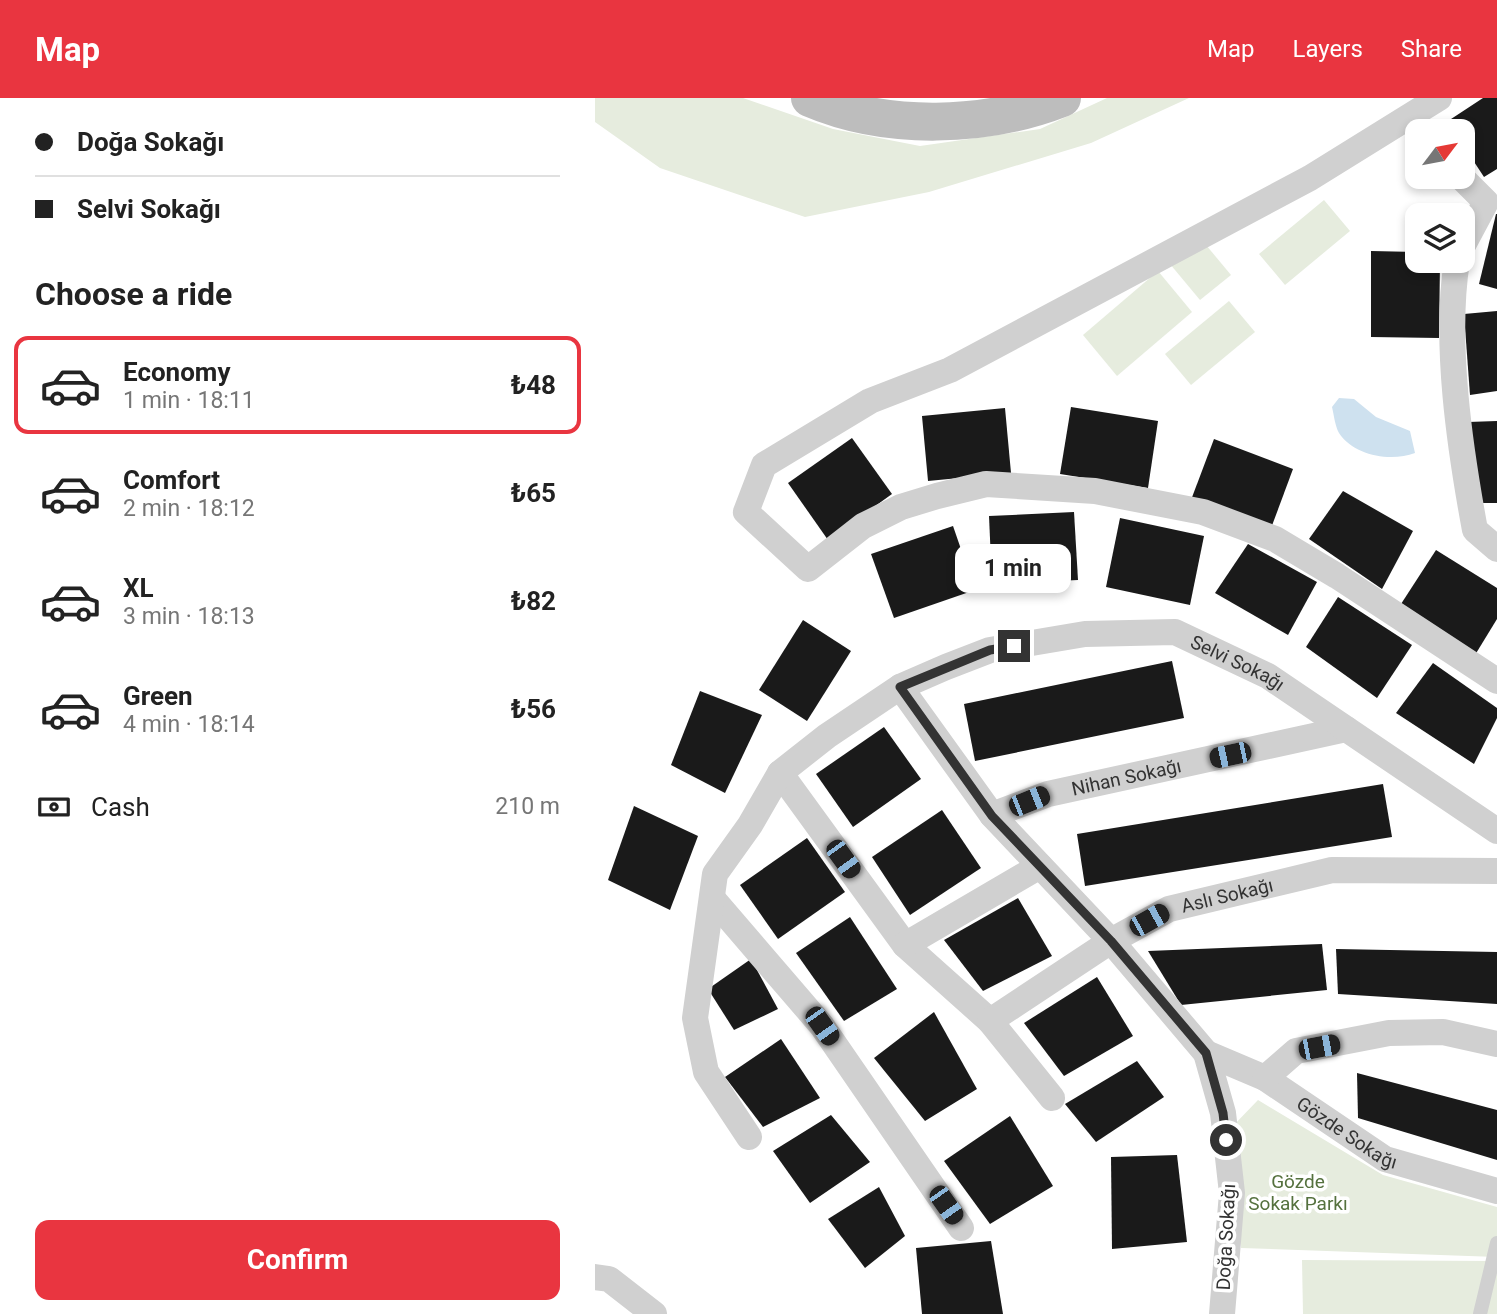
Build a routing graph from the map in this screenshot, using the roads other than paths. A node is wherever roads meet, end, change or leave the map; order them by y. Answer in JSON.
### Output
{"nodes":[{"id":1,"x":810,"y":98,"type":"edge"},
{"id":2,"x":1062,"y":98,"type":"edge"},
{"id":3,"x":1439,"y":98,"type":"edge"},
{"id":4,"x":1417,"y":119,"type":"edge"},
{"id":5,"x":1405,"y":129,"type":"edge"},
{"id":6,"x":1475,"y":187,"type":"edge"},
{"id":7,"x":1492,"y":200,"type":"edge"},
{"id":8,"x":1475,"y":226,"type":"edge"},
{"id":9,"x":1455,"y":273,"type":"edge"},
{"id":10,"x":1497,"y":549,"type":"edge"},
{"id":11,"x":1497,"y":681,"type":"edge"},
{"id":12,"x":900,"y":687,"type":"junction"},
{"id":13,"x":1346,"y":729,"type":"junction"},
{"id":14,"x":780,"y":773,"type":"junction"},
{"id":15,"x":992,"y":816,"type":"junction"},
{"id":16,"x":1497,"y":831,"type":"edge"},
{"id":17,"x":1040,"y":866,"type":"junction"},
{"id":18,"x":1497,"y":871,"type":"edge"},
{"id":19,"x":712,"y":898,"type":"junction"},
{"id":20,"x":1111,"y":941,"type":"junction"},
{"id":21,"x":905,"y":945,"type":"junction"},
{"id":22,"x":990,"y":1021,"type":"junction"},
{"id":23,"x":1497,"y":1044,"type":"edge"},
{"id":24,"x":1206,"y":1053,"type":"junction"},
{"id":25,"x":1265,"y":1078,"type":"junction"},
{"id":26,"x":1052,"y":1098,"type":"dead end"},
{"id":27,"x":749,"y":1137,"type":"dead end"},
{"id":28,"x":1497,"y":1191,"type":"edge"},
{"id":29,"x":961,"y":1228,"type":"dead end"},
{"id":30,"x":1497,"y":1243,"type":"edge"},
{"id":31,"x":595,"y":1277,"type":"edge"},
{"id":32,"x":654,"y":1314,"type":"edge"},
{"id":33,"x":1222,"y":1314,"type":"edge"},
{"id":34,"x":1480,"y":1314,"type":"edge"}],
"edges":[{"from":1,"to":2,"type":"main road"},
{"from":3,"to":4,"type":"street"},
{"from":5,"to":11,"type":"street"},
{"from":6,"to":7,"type":"street"},
{"from":7,"to":8,"type":"street"},
{"from":9,"to":10,"type":"street"},
{"from":12,"to":13,"type":"street","name":"Selvi Sokağı"},
{"from":12,"to":14,"type":"street","name":"Selvi Sokağı"},
{"from":12,"to":15,"type":"street","name":"Doğa Sokağı"},
{"from":13,"to":15,"type":"street","name":"Nihan Sokağı"},
{"from":13,"to":16,"type":"street","name":"Selvi Sokağı"},
{"from":14,"to":19,"type":"street"},
{"from":14,"to":21,"type":"street"},
{"from":15,"to":17,"type":"street","name":"Doğa Sokağı"},
{"from":17,"to":20,"type":"street","name":"Doğa Sokağı"},
{"from":17,"to":21,"type":"street"},
{"from":18,"to":20,"type":"street","name":"Aslı Sokağı"},
{"from":19,"to":27,"type":"street"},
{"from":19,"to":29,"type":"street"},
{"from":20,"to":22,"type":"street","name":"Aslı Sokağı"},
{"from":20,"to":24,"type":"street","name":"Doğa Sokağı"},
{"from":21,"to":22,"type":"street"},
{"from":22,"to":26,"type":"street"},
{"from":23,"to":25,"type":"street"},
{"from":24,"to":25,"type":"street","name":"Gözde Sokağı"},
{"from":24,"to":33,"type":"street","name":"Doğa Sokağı"},
{"from":25,"to":28,"type":"street","name":"Gözde Sokağı"},
{"from":30,"to":34,"type":"lane"},
{"from":31,"to":32,"type":"street"}]}
